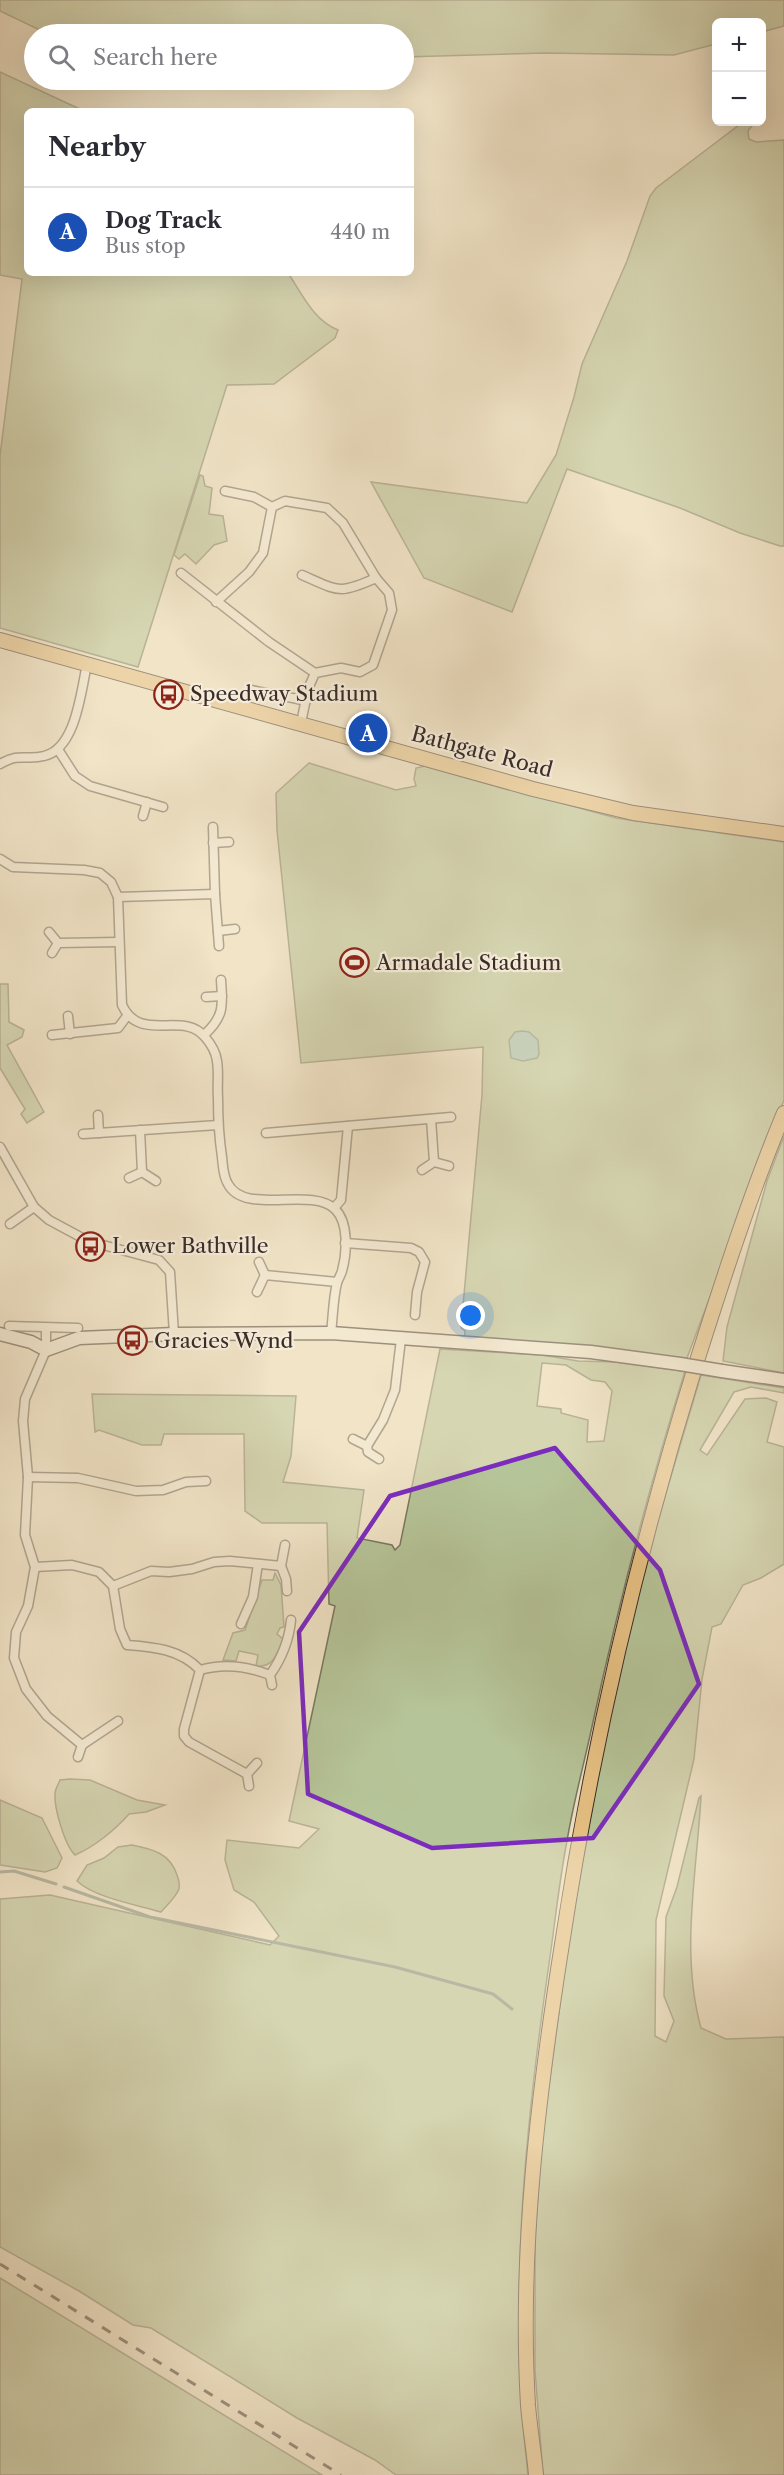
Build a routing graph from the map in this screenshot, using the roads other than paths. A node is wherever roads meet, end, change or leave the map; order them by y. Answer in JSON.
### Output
{"nodes":[{"id":1,"x":225,"y":491,"type":"dead end"},
{"id":2,"x":272,"y":507,"type":"junction"},
{"id":3,"x":181,"y":573,"type":"dead end"},
{"id":4,"x":302,"y":575,"type":"dead end"},
{"id":5,"x":376,"y":578,"type":"junction"},
{"id":6,"x":216,"y":602,"type":"junction"},
{"id":7,"x":0,"y":640,"type":"edge"},
{"id":8,"x":87,"y":664,"type":"junction"},
{"id":9,"x":315,"y":673,"type":"junction"},
{"id":10,"x":252,"y":690,"type":"dead end"},
{"id":11,"x":306,"y":701,"type":"junction"},
{"id":12,"x":301,"y":723,"type":"junction"},
{"id":13,"x":59,"y":751,"type":"junction"},
{"id":14,"x":0,"y":764,"type":"edge"},
{"id":15,"x":147,"y":802,"type":"junction"},
{"id":16,"x":164,"y":807,"type":"dead end"},
{"id":17,"x":143,"y":816,"type":"dead end"},
{"id":18,"x":213,"y":827,"type":"dead end"},
{"id":19,"x":784,"y":834,"type":"edge"},
{"id":20,"x":229,"y":842,"type":"dead end"},
{"id":21,"x":213,"y":843,"type":"junction"},
{"id":22,"x":0,"y":859,"type":"edge"},
{"id":23,"x":215,"y":894,"type":"junction"},
{"id":24,"x":118,"y":897,"type":"junction"},
{"id":25,"x":235,"y":929,"type":"dead end"},
{"id":26,"x":218,"y":931,"type":"junction"},
{"id":27,"x":49,"y":932,"type":"dead end"},
{"id":28,"x":119,"y":942,"type":"junction"},
{"id":29,"x":58,"y":943,"type":"junction"},
{"id":30,"x":219,"y":946,"type":"dead end"},
{"id":31,"x":52,"y":953,"type":"dead end"},
{"id":32,"x":221,"y":980,"type":"dead end"},
{"id":33,"x":222,"y":996,"type":"junction"},
{"id":34,"x":206,"y":997,"type":"dead end"},
{"id":35,"x":68,"y":1016,"type":"dead end"},
{"id":36,"x":128,"y":1017,"type":"junction"},
{"id":37,"x":70,"y":1034,"type":"junction"},
{"id":38,"x":52,"y":1035,"type":"dead end"},
{"id":39,"x":204,"y":1035,"type":"junction"},
{"id":40,"x":784,"y":1113,"type":"edge"},
{"id":41,"x":98,"y":1115,"type":"dead end"},
{"id":42,"x":451,"y":1117,"type":"dead end"},
{"id":43,"x":431,"y":1119,"type":"junction"},
{"id":44,"x":218,"y":1125,"type":"junction"},
{"id":45,"x":348,"y":1126,"type":"junction"},
{"id":46,"x":140,"y":1130,"type":"junction"},
{"id":47,"x":99,"y":1133,"type":"junction"},
{"id":48,"x":266,"y":1133,"type":"dead end"},
{"id":49,"x":83,"y":1134,"type":"dead end"},
{"id":50,"x":0,"y":1147,"type":"edge"},
{"id":51,"x":434,"y":1162,"type":"junction"},
{"id":52,"x":450,"y":1166,"type":"dead end"},
{"id":53,"x":422,"y":1170,"type":"dead end"},
{"id":54,"x":142,"y":1172,"type":"junction"},
{"id":55,"x":129,"y":1178,"type":"dead end"},
{"id":56,"x":156,"y":1181,"type":"dead end"},
{"id":57,"x":34,"y":1207,"type":"junction"},
{"id":58,"x":334,"y":1208,"type":"junction"},
{"id":59,"x":10,"y":1224,"type":"dead end"},
{"id":60,"x":345,"y":1243,"type":"junction"},
{"id":61,"x":259,"y":1262,"type":"dead end"},
{"id":62,"x":265,"y":1275,"type":"junction"},
{"id":63,"x":337,"y":1282,"type":"junction"},
{"id":64,"x":257,"y":1292,"type":"dead end"},
{"id":65,"x":415,"y":1316,"type":"dead end"},
{"id":66,"x":46,"y":1328,"type":"junction"},
{"id":67,"x":78,"y":1328,"type":"dead end"},
{"id":68,"x":5,"y":1330,"type":"edge"},
{"id":69,"x":331,"y":1333,"type":"junction"},
{"id":70,"x":174,"y":1334,"type":"junction"},
{"id":71,"x":401,"y":1339,"type":"junction"},
{"id":72,"x":46,"y":1350,"type":"junction"},
{"id":73,"x":784,"y":1380,"type":"edge"},
{"id":74,"x":352,"y":1439,"type":"dead end"},
{"id":75,"x":367,"y":1446,"type":"junction"},
{"id":76,"x":379,"y":1459,"type":"dead end"},
{"id":77,"x":28,"y":1476,"type":"junction"},
{"id":78,"x":206,"y":1481,"type":"dead end"},
{"id":79,"x":285,"y":1545,"type":"dead end"},
{"id":80,"x":258,"y":1564,"type":"junction"},
{"id":81,"x":281,"y":1566,"type":"junction"},
{"id":82,"x":34,"y":1567,"type":"junction"},
{"id":83,"x":113,"y":1586,"type":"junction"},
{"id":84,"x":287,"y":1591,"type":"dead end"},
{"id":85,"x":291,"y":1620,"type":"dead end"},
{"id":86,"x":241,"y":1624,"type":"dead end"},
{"id":87,"x":200,"y":1670,"type":"junction"},
{"id":88,"x":270,"y":1675,"type":"junction"},
{"id":89,"x":272,"y":1685,"type":"dead end"},
{"id":90,"x":118,"y":1721,"type":"dead end"},
{"id":91,"x":82,"y":1745,"type":"junction"},
{"id":92,"x":78,"y":1757,"type":"dead end"},
{"id":93,"x":257,"y":1762,"type":"dead end"},
{"id":94,"x":247,"y":1774,"type":"junction"},
{"id":95,"x":249,"y":1786,"type":"dead end"},
{"id":96,"x":536,"y":2475,"type":"edge"}],
"edges":[{"from":1,"to":2,"type":"street"},
{"from":2,"to":5,"type":"street"},
{"from":2,"to":6,"type":"street"},
{"from":3,"to":6,"type":"street"},
{"from":4,"to":5,"type":"street"},
{"from":5,"to":9,"type":"street"},
{"from":6,"to":9,"type":"street"},
{"from":7,"to":8,"type":"main road","name":"Bathgate Road"},
{"from":8,"to":12,"type":"main road","name":"Bathgate Road"},
{"from":8,"to":13,"type":"street"},
{"from":9,"to":11,"type":"street"},
{"from":10,"to":11,"type":"street"},
{"from":11,"to":12,"type":"street"},
{"from":12,"to":19,"type":"main road","name":"Bathgate Road"},
{"from":13,"to":14,"type":"street"},
{"from":13,"to":15,"type":"street"},
{"from":15,"to":16,"type":"street"},
{"from":15,"to":17,"type":"street"},
{"from":18,"to":21,"type":"street"},
{"from":20,"to":21,"type":"street"},
{"from":21,"to":23,"type":"street"},
{"from":22,"to":24,"type":"street"},
{"from":23,"to":24,"type":"street"},
{"from":23,"to":26,"type":"street"},
{"from":24,"to":28,"type":"street"},
{"from":25,"to":26,"type":"street"},
{"from":26,"to":30,"type":"street"},
{"from":27,"to":29,"type":"street"},
{"from":28,"to":29,"type":"street"},
{"from":28,"to":36,"type":"street"},
{"from":29,"to":31,"type":"street"},
{"from":32,"to":33,"type":"street"},
{"from":33,"to":34,"type":"street"},
{"from":33,"to":39,"type":"street"},
{"from":35,"to":37,"type":"street"},
{"from":36,"to":37,"type":"street"},
{"from":36,"to":39,"type":"street"},
{"from":37,"to":38,"type":"street"},
{"from":39,"to":44,"type":"street"},
{"from":40,"to":96,"type":"main road"},
{"from":41,"to":47,"type":"street"},
{"from":42,"to":43,"type":"street"},
{"from":43,"to":45,"type":"street"},
{"from":43,"to":51,"type":"street"},
{"from":44,"to":46,"type":"street"},
{"from":44,"to":58,"type":"street"},
{"from":45,"to":48,"type":"street"},
{"from":45,"to":58,"type":"street"},
{"from":46,"to":47,"type":"street"},
{"from":46,"to":54,"type":"street"},
{"from":47,"to":49,"type":"street"},
{"from":50,"to":57,"type":"street"},
{"from":51,"to":52,"type":"street"},
{"from":51,"to":53,"type":"street"},
{"from":54,"to":55,"type":"street"},
{"from":54,"to":56,"type":"street"},
{"from":57,"to":59,"type":"street"},
{"from":57,"to":70,"type":"street"},
{"from":58,"to":60,"type":"street"},
{"from":60,"to":63,"type":"street"},
{"from":60,"to":65,"type":"street"},
{"from":61,"to":62,"type":"street"},
{"from":62,"to":63,"type":"street"},
{"from":62,"to":64,"type":"street"},
{"from":63,"to":69,"type":"street"},
{"from":66,"to":67,"type":"street"},
{"from":66,"to":68,"type":"street"},
{"from":66,"to":72,"type":"street"},
{"from":68,"to":72,"type":"main road"},
{"from":69,"to":70,"type":"main road"},
{"from":69,"to":71,"type":"main road"},
{"from":70,"to":72,"type":"main road"},
{"from":71,"to":73,"type":"main road","bridge":true},
{"from":71,"to":75,"type":"street"},
{"from":72,"to":77,"type":"street"},
{"from":74,"to":75,"type":"street"},
{"from":75,"to":76,"type":"street"},
{"from":77,"to":78,"type":"street"},
{"from":77,"to":82,"type":"street"},
{"from":79,"to":81,"type":"street"},
{"from":80,"to":81,"type":"street"},
{"from":80,"to":83,"type":"street"},
{"from":80,"to":86,"type":"street"},
{"from":81,"to":84,"type":"street"},
{"from":82,"to":83,"type":"street"},
{"from":82,"to":91,"type":"street"},
{"from":83,"to":87,"type":"street"},
{"from":85,"to":88,"type":"street"},
{"from":87,"to":88,"type":"street"},
{"from":87,"to":94,"type":"street"},
{"from":88,"to":89,"type":"street"},
{"from":90,"to":91,"type":"street"},
{"from":91,"to":92,"type":"street"},
{"from":93,"to":94,"type":"street"},
{"from":94,"to":95,"type":"street"}]}
